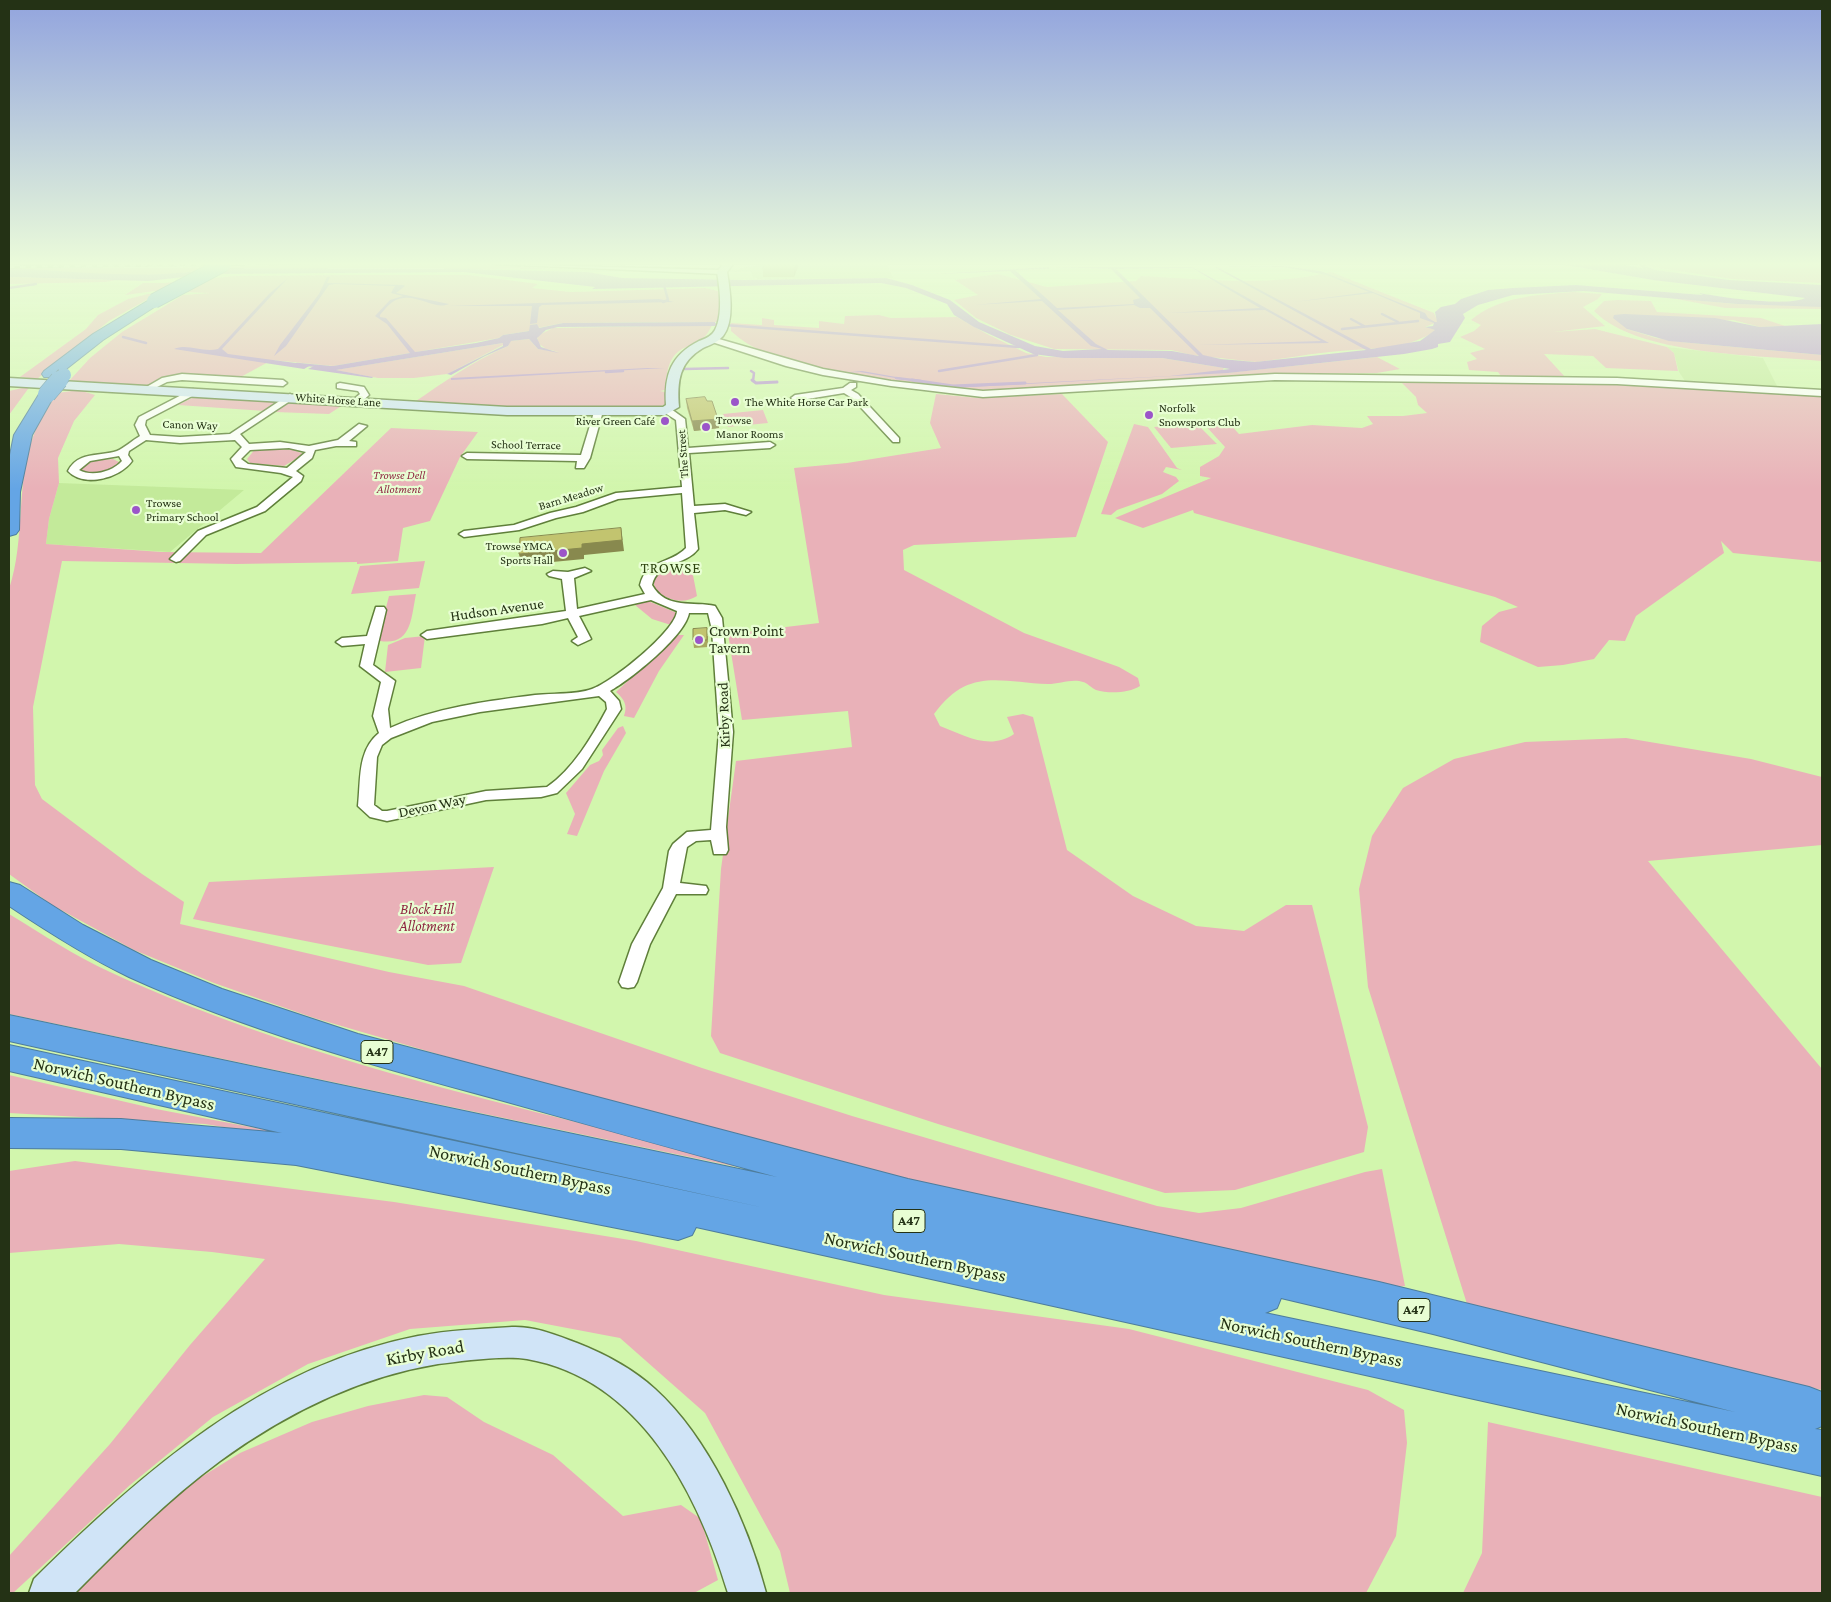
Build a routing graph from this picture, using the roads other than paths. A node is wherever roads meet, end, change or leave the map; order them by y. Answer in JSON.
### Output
{"nodes":[{"id":1,"x":96,"y":339,"type":"edge"},
{"id":2,"x":712,"y":339,"type":"joint"},
{"id":3,"x":862,"y":379,"type":"junction"},
{"id":4,"x":9,"y":382,"type":"edge"},
{"id":5,"x":283,"y":383,"type":"dead end"},
{"id":6,"x":340,"y":386,"type":"dead end"},
{"id":7,"x":147,"y":389,"type":"junction"},
{"id":8,"x":845,"y":390,"type":"junction"},
{"id":9,"x":193,"y":392,"type":"junction"},
{"id":10,"x":1822,"y":392,"type":"edge"},
{"id":11,"x":40,"y":394,"type":"junction"},
{"id":12,"x":290,"y":397,"type":"junction"},
{"id":13,"x":794,"y":398,"type":"dead end"},
{"id":14,"x":356,"y":402,"type":"junction"},
{"id":15,"x":598,"y":411,"type":"junction"},
{"id":16,"x":668,"y":411,"type":"junction"},
{"id":17,"x":362,"y":426,"type":"dead end"},
{"id":18,"x":9,"y":432,"type":"edge"},
{"id":19,"x":144,"y":437,"type":"junction"},
{"id":20,"x":236,"y":437,"type":"junction"},
{"id":21,"x":897,"y":440,"type":"dead end"},
{"id":22,"x":340,"y":443,"type":"junction"},
{"id":23,"x":353,"y":444,"type":"dead end"},
{"id":24,"x":770,"y":445,"type":"dead end"},
{"id":25,"x":247,"y":447,"type":"junction"},
{"id":26,"x":309,"y":449,"type":"junction"},
{"id":27,"x":682,"y":451,"type":"junction"},
{"id":28,"x":123,"y":453,"type":"junction"},
{"id":29,"x":467,"y":456,"type":"dead end"},
{"id":30,"x":290,"y":471,"type":"junction"},
{"id":31,"x":685,"y":490,"type":"junction"},
{"id":32,"x":688,"y":510,"type":"junction"},
{"id":33,"x":746,"y":512,"type":"dead end"},
{"id":34,"x":9,"y":530,"type":"edge"},
{"id":35,"x":464,"y":534,"type":"dead end"},
{"id":36,"x":176,"y":559,"type":"dead end"},
{"id":37,"x":584,"y":570,"type":"dead end"},
{"id":38,"x":553,"y":574,"type":"dead end"},
{"id":39,"x":568,"y":576,"type":"junction"},
{"id":40,"x":652,"y":596,"type":"junction"},
{"id":41,"x":683,"y":609,"type":"junction"},
{"id":42,"x":380,"y":610,"type":"dead end"},
{"id":43,"x":572,"y":615,"type":"junction"},
{"id":44,"x":427,"y":635,"type":"dead end"},
{"id":45,"x":373,"y":639,"type":"junction"},
{"id":46,"x":578,"y":641,"type":"dead end"},
{"id":47,"x":342,"y":642,"type":"dead end"},
{"id":48,"x":602,"y":691,"type":"junction"},
{"id":49,"x":387,"y":734,"type":"junction"},
{"id":50,"x":671,"y":888,"type":"junction"},
{"id":51,"x":700,"y":890,"type":"dead end"},
{"id":52,"x":9,"y":892,"type":"edge"},
{"id":53,"x":628,"y":982,"type":"dead end"},
{"id":54,"x":9,"y":1028,"type":"edge"},
{"id":55,"x":9,"y":1058,"type":"edge"},
{"id":56,"x":9,"y":1132,"type":"edge"},
{"id":57,"x":1147,"y":1306,"type":"junction"},
{"id":58,"x":1816,"y":1411,"type":"edge"},
{"id":59,"x":1822,"y":1453,"type":"edge"},
{"id":60,"x":48,"y":1593,"type":"edge"},
{"id":61,"x":747,"y":1593,"type":"edge"}],
"edges":[{"from":1,"to":11,"type":"highway","bridge":true},
{"from":2,"to":3,"type":"street"},
{"from":2,"to":16,"type":"street","name":"The Street"},
{"from":3,"to":8,"type":"street"},
{"from":3,"to":10,"type":"street"},
{"from":4,"to":7,"type":"street","name":"White Horse Lane"},
{"from":5,"to":7,"type":"street"},
{"from":6,"to":14,"type":"street"},
{"from":7,"to":9,"type":"street","name":"White Horse Lane"},
{"from":8,"to":13,"type":"street"},
{"from":8,"to":21,"type":"street"},
{"from":9,"to":12,"type":"street","name":"White Horse Lane"},
{"from":9,"to":19,"type":"street"},
{"from":11,"to":18,"type":"highway"},
{"from":11,"to":34,"type":"highway"},
{"from":12,"to":14,"type":"street","name":"White Horse Lane"},
{"from":12,"to":20,"type":"street"},
{"from":14,"to":15,"type":"street","name":"White Horse Lane"},
{"from":15,"to":16,"type":"street","name":"White Horse Lane"},
{"from":15,"to":29,"type":"street","name":"School Terrace"},
{"from":16,"to":27,"type":"street","name":"The Street"},
{"from":17,"to":22,"type":"street"},
{"from":19,"to":20,"type":"street","name":"Canon Way"},
{"from":19,"to":28,"type":"street"},
{"from":20,"to":25,"type":"street"},
{"from":22,"to":23,"type":"street"},
{"from":22,"to":26,"type":"street"},
{"from":24,"to":27,"type":"street"},
{"from":25,"to":26,"type":"street"},
{"from":25,"to":30,"type":"street"},
{"from":26,"to":30,"type":"street"},
{"from":27,"to":31,"type":"street","name":"The Street"},
{"from":28,"to":28,"type":"street"},
{"from":30,"to":36,"type":"street"},
{"from":31,"to":32,"type":"street","name":"The Street"},
{"from":31,"to":35,"type":"street","name":"Barn Meadow"},
{"from":32,"to":33,"type":"street"},
{"from":32,"to":40,"type":"street","name":"The Street"},
{"from":37,"to":39,"type":"street"},
{"from":38,"to":39,"type":"street"},
{"from":39,"to":43,"type":"street"},
{"from":40,"to":41,"type":"street"},
{"from":40,"to":43,"type":"street","name":"Hudson Avenue"},
{"from":41,"to":48,"type":"street"},
{"from":41,"to":50,"type":"street","name":"Kirby Road"},
{"from":42,"to":45,"type":"street"},
{"from":43,"to":44,"type":"street","name":"Hudson Avenue"},
{"from":43,"to":46,"type":"street"},
{"from":45,"to":47,"type":"street"},
{"from":45,"to":49,"type":"street"},
{"from":48,"to":49,"type":"street","name":"Devon Way"},
{"from":48,"to":49,"type":"street","name":"Devon Way"},
{"from":50,"to":51,"type":"street"},
{"from":50,"to":53,"type":"street"},
{"from":52,"to":58,"type":"highway","number":"A47"},
{"from":54,"to":58,"type":"highway","name":"Norwich Southern Bypass","number":"A47"},
{"from":55,"to":57,"type":"highway","name":"Norwich Southern Bypass","number":"A47"},
{"from":56,"to":57,"type":"highway","number":"A47"},
{"from":57,"to":59,"type":"highway","name":"Norwich Southern Bypass","number":"A47"},
{"from":60,"to":61,"type":"street","name":"Kirby Road"}]}
